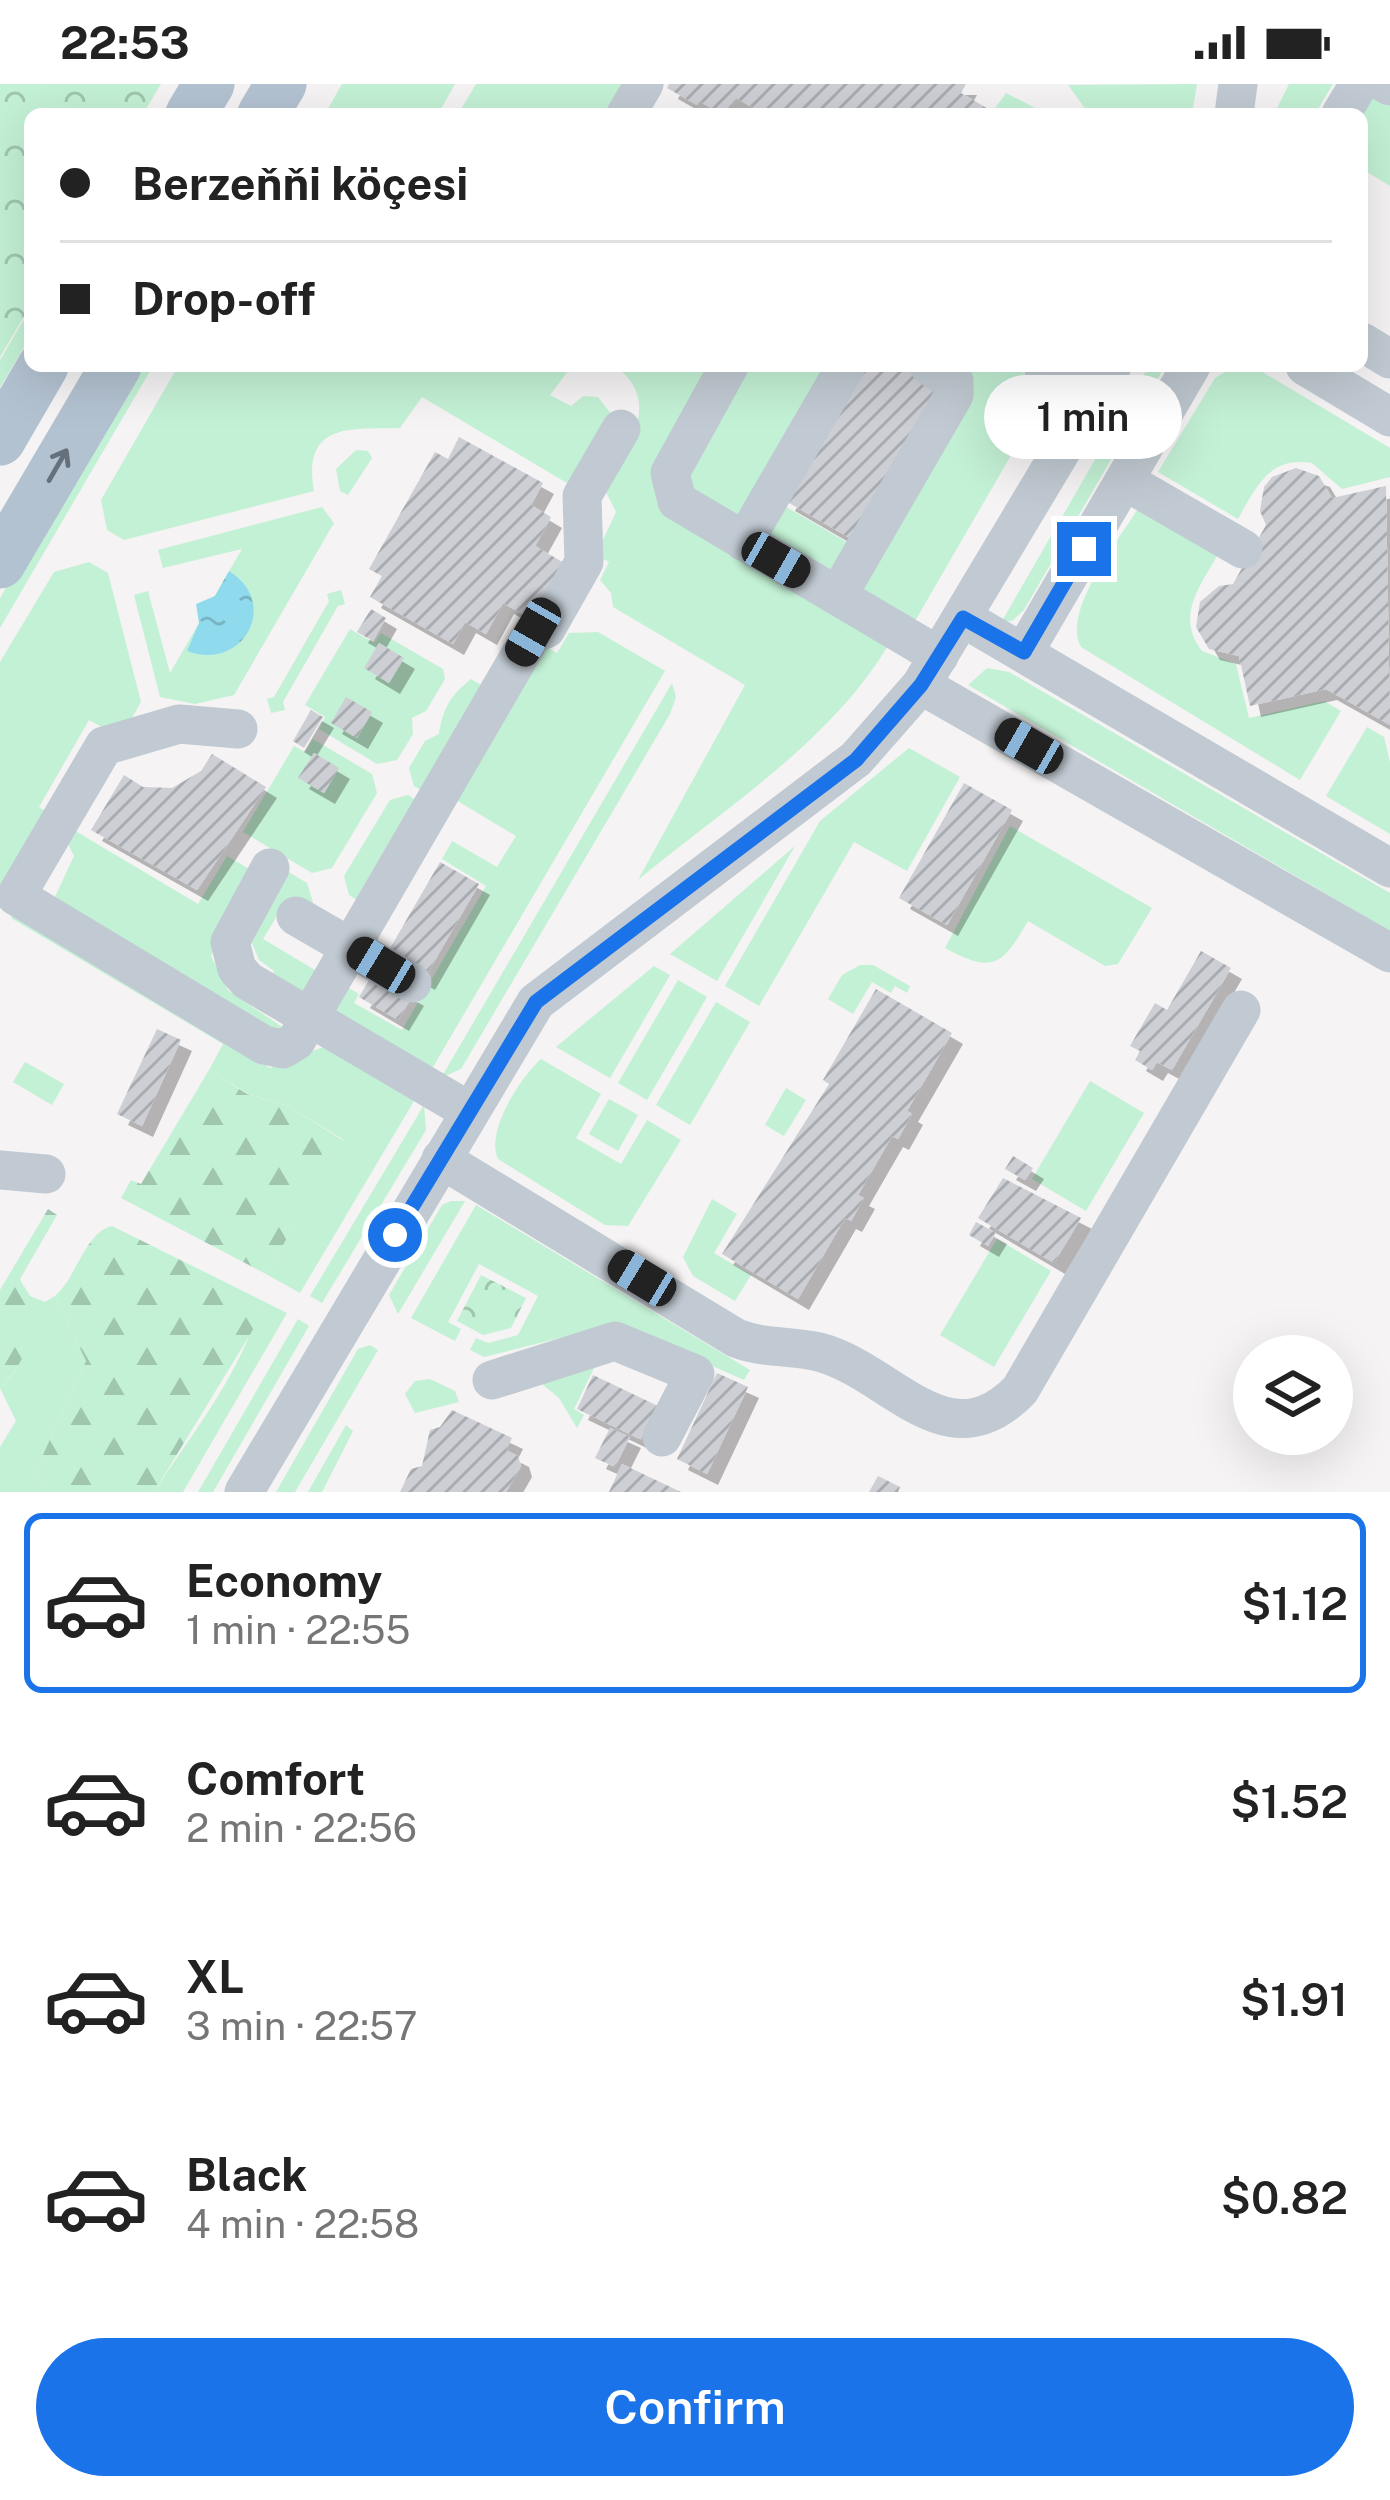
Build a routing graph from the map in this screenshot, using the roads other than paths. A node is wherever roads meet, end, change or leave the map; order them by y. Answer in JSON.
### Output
{"nodes":[{"id":1,"x":40,"y":372,"type":"edge"},
{"id":2,"x":112,"y":372,"type":"edge"},
{"id":3,"x":727,"y":372,"type":"edge"},
{"id":4,"x":843,"y":372,"type":"edge"},
{"id":5,"x":938,"y":372,"type":"edge"},
{"id":6,"x":1067,"y":372,"type":"edge"},
{"id":7,"x":1188,"y":372,"type":"edge"},
{"id":8,"x":1315,"y":372,"type":"edge"},
{"id":9,"x":1103,"y":381,"type":"edge"},
{"id":10,"x":1390,"y":417,"type":"edge"},
{"id":11,"x":621,"y":429,"type":"dead end"},
{"id":12,"x":0,"y":440,"type":"edge"},
{"id":13,"x":1125,"y":481,"type":"junction"},
{"id":14,"x":744,"y":542,"type":"junction"},
{"id":15,"x":1243,"y":550,"type":"dead end"},
{"id":16,"x":0,"y":563,"type":"edge"},
{"id":17,"x":838,"y":595,"type":"junction"},
{"id":18,"x":963,"y":618,"type":"junction"},
{"id":19,"x":1024,"y":652,"type":"junction"},
{"id":20,"x":930,"y":670,"type":"junction"},
{"id":21,"x":238,"y":729,"type":"dead end"},
{"id":22,"x":270,"y":868,"type":"dead end"},
{"id":23,"x":1390,"y":868,"type":"edge"},
{"id":24,"x":296,"y":916,"type":"dead end"},
{"id":25,"x":350,"y":947,"type":"junction"},
{"id":26,"x":1390,"y":953,"type":"edge"},
{"id":27,"x":412,"y":983,"type":"dead end"},
{"id":28,"x":1241,"y":1010,"type":"dead end"},
{"id":29,"x":308,"y":1019,"type":"junction"},
{"id":30,"x":469,"y":1111,"type":"junction"},
{"id":31,"x":441,"y":1159,"type":"junction"},
{"id":32,"x":0,"y":1170,"type":"edge"},
{"id":33,"x":46,"y":1174,"type":"dead end"},
{"id":34,"x":492,"y":1380,"type":"dead end"},
{"id":35,"x":662,"y":1437,"type":"dead end"},
{"id":36,"x":244,"y":1492,"type":"edge"}],
"edges":[{"from":1,"to":12,"type":"main road"},
{"from":16,"to":2,"type":"main road","one_way":true},
{"from":3,"to":14,"type":"street"},
{"from":4,"to":14,"type":"street"},
{"from":5,"to":17,"type":"street"},
{"from":6,"to":9,"type":"street"},
{"from":7,"to":13,"type":"street"},
{"from":8,"to":10,"type":"street"},
{"from":9,"to":18,"type":"street"},
{"from":11,"to":25,"type":"street"},
{"from":13,"to":15,"type":"street"},
{"from":13,"to":19,"type":"street"},
{"from":14,"to":17,"type":"street"},
{"from":17,"to":20,"type":"street"},
{"from":18,"to":19,"type":"street"},
{"from":18,"to":20,"type":"street"},
{"from":19,"to":23,"type":"street"},
{"from":20,"to":26,"type":"street"},
{"from":20,"to":30,"type":"street"},
{"from":21,"to":29,"type":"street"},
{"from":22,"to":29,"type":"street"},
{"from":24,"to":25,"type":"street"},
{"from":25,"to":27,"type":"street"},
{"from":25,"to":29,"type":"street"},
{"from":28,"to":31,"type":"street"},
{"from":29,"to":30,"type":"street"},
{"from":30,"to":31,"type":"street"},
{"from":31,"to":36,"type":"street"},
{"from":32,"to":33,"type":"street"},
{"from":34,"to":35,"type":"street"}]}
